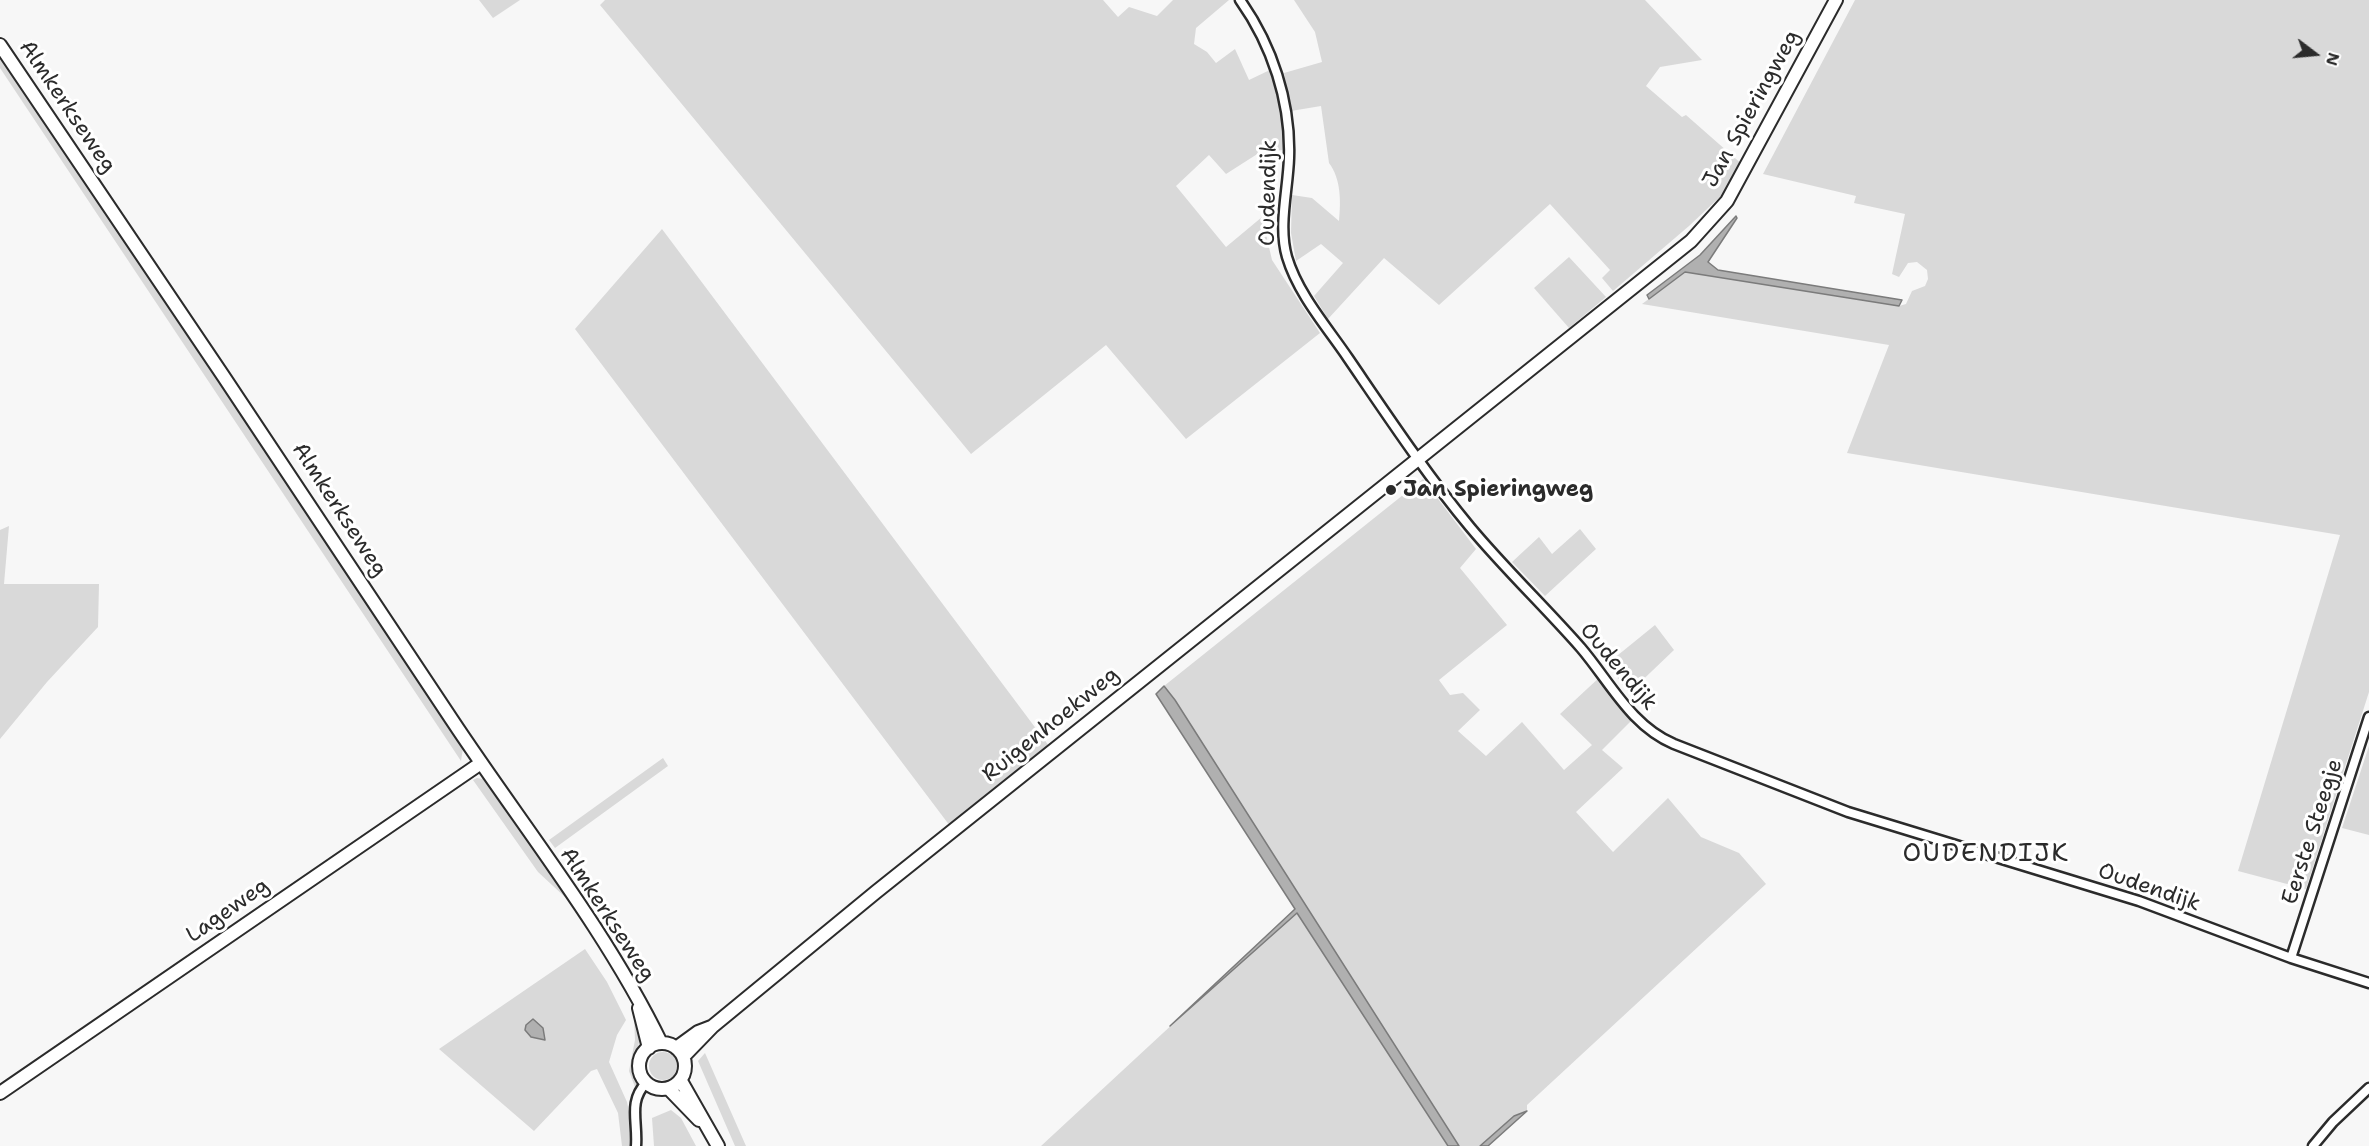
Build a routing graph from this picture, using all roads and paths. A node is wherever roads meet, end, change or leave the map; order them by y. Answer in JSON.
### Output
{"nodes":[{"id":1,"x":1240,"y":0,"type":"edge"},
{"id":2,"x":1836,"y":0,"type":"edge"},
{"id":3,"x":0,"y":45,"type":"edge"},
{"id":4,"x":1418,"y":459,"type":"junction"},
{"id":5,"x":2369,"y":717,"type":"edge"},
{"id":6,"x":481,"y":763,"type":"junction"},
{"id":7,"x":2291,"y":958,"type":"junction"},
{"id":8,"x":2369,"y":983,"type":"edge"},
{"id":9,"x":655,"y":1046,"type":"junction"},
{"id":10,"x":680,"y":1052,"type":"junction"},
{"id":11,"x":681,"y":1081,"type":"junction"},
{"id":12,"x":646,"y":1083,"type":"junction"},
{"id":13,"x":2369,"y":1088,"type":"edge"},
{"id":14,"x":669,"y":1089,"type":"junction"},
{"id":15,"x":0,"y":1093,"type":"edge"},
{"id":16,"x":704,"y":1124,"type":"junction"},
{"id":17,"x":636,"y":1146,"type":"edge"},
{"id":18,"x":718,"y":1146,"type":"edge"},
{"id":19,"x":2313,"y":1146,"type":"edge"}],
"edges":[{"from":1,"to":4,"type":"street","name":"Oudendijk"},
{"from":2,"to":4,"type":"street","name":"Jan Spieringweg"},
{"from":3,"to":6,"type":"street","name":"Almkerkseweg"},
{"from":4,"to":7,"type":"street","name":"Oudendijk"},
{"from":4,"to":10,"type":"street","name":"Ruigenhoekweg"},
{"from":5,"to":7,"type":"street","name":"Eerste Steegje"},
{"from":6,"to":9,"type":"street","name":"Almkerkseweg"},
{"from":6,"to":15,"type":"street","name":"Lageweg"},
{"from":7,"to":8,"type":"street","name":"Oudendijk"},
{"from":9,"to":10,"type":"street"},
{"from":9,"to":12,"type":"street"},
{"from":10,"to":11,"type":"street"},
{"from":11,"to":14,"type":"street"},
{"from":11,"to":16,"type":"street"},
{"from":12,"to":14,"type":"street"},
{"from":12,"to":17,"type":"street"},
{"from":13,"to":19,"type":"street"},
{"from":14,"to":16,"type":"street"},
{"from":16,"to":18,"type":"street"}]}
